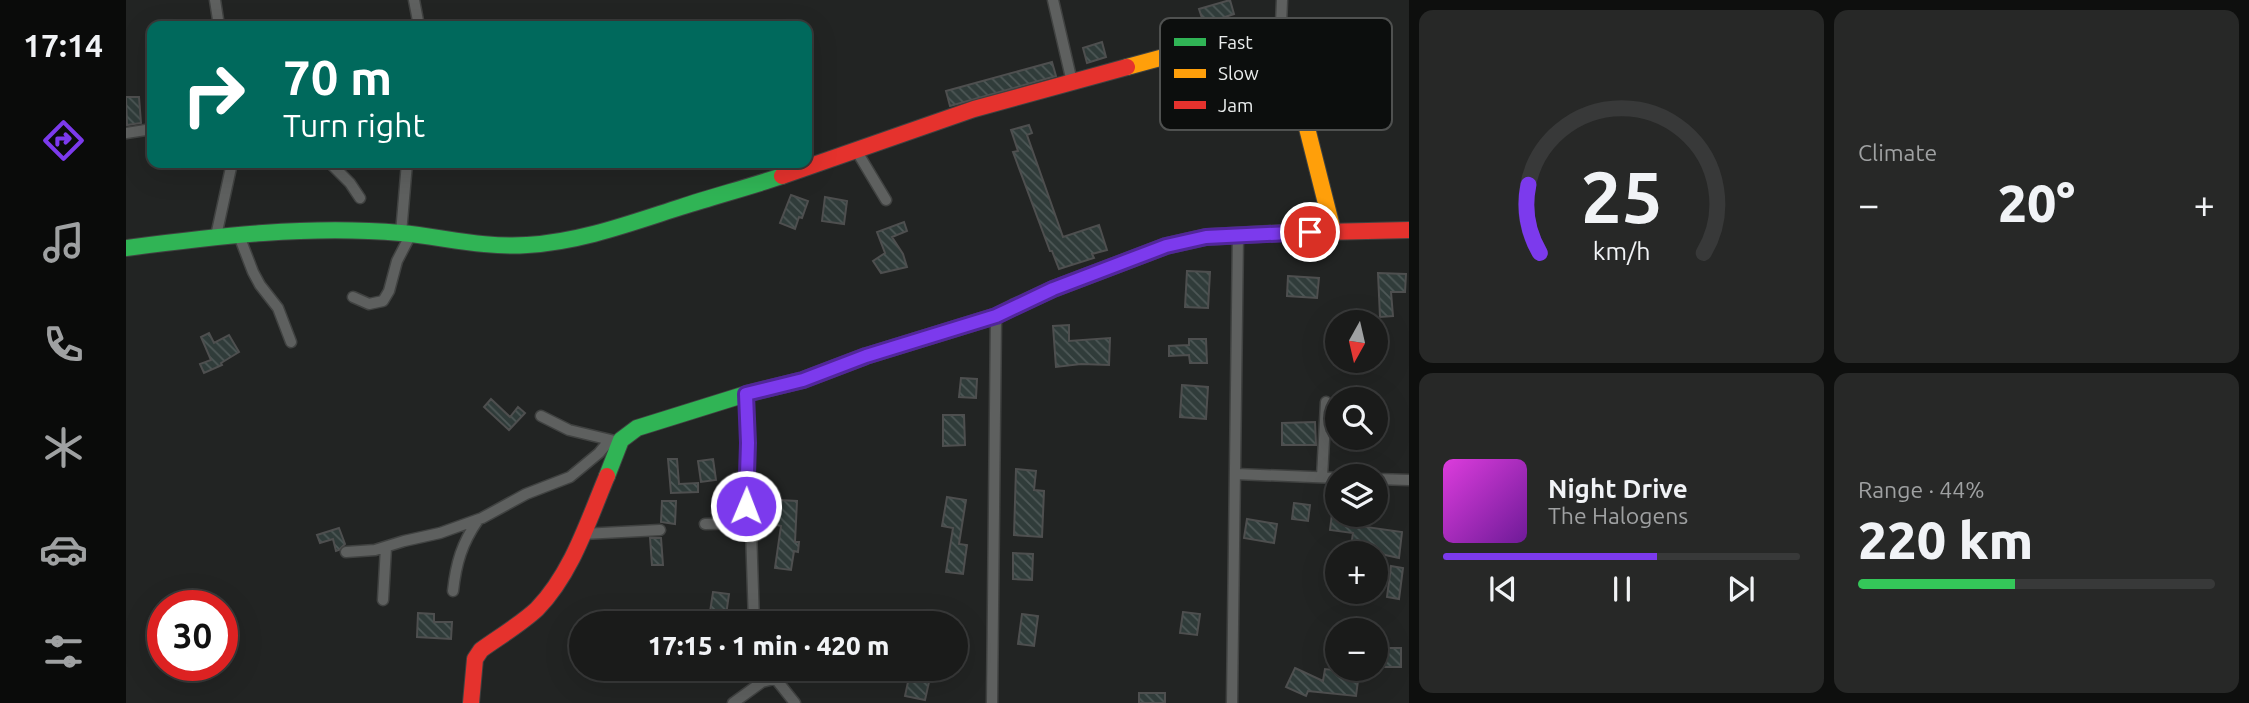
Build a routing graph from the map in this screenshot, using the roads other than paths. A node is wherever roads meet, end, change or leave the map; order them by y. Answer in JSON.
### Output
{"nodes":[{"id":1,"x":215,"y":0,"type":"edge"},
{"id":2,"x":414,"y":0,"type":"edge"},
{"id":3,"x":1053,"y":0,"type":"edge"},
{"id":4,"x":1282,"y":0,"type":"edge"},
{"id":5,"x":1281,"y":18,"type":"edge"},
{"id":6,"x":218,"y":21,"type":"edge"},
{"id":7,"x":418,"y":21,"type":"edge"},
{"id":8,"x":1160,"y":58,"type":"edge"},
{"id":9,"x":1072,"y":82,"type":"junction"},
{"id":10,"x":147,"y":130,"type":"edge"},
{"id":11,"x":1306,"y":130,"type":"edge"},
{"id":12,"x":126,"y":133,"type":"edge"},
{"id":13,"x":856,"y":150,"type":"junction"},
{"id":14,"x":812,"y":165,"type":"edge"},
{"id":15,"x":231,"y":168,"type":"edge"},
{"id":16,"x":335,"y":168,"type":"edge"},
{"id":17,"x":407,"y":168,"type":"edge"},
{"id":18,"x":802,"y":168,"type":"edge"},
{"id":19,"x":360,"y":198,"type":"dead end"},
{"id":20,"x":886,"y":200,"type":"dead end"},
{"id":21,"x":1409,"y":230,"type":"edge"},
{"id":22,"x":1333,"y":231,"type":"junction"},
{"id":23,"x":238,"y":233,"type":"junction"},
{"id":24,"x":406,"y":234,"type":"junction"},
{"id":25,"x":1238,"y":234,"type":"junction"},
{"id":26,"x":216,"y":236,"type":"junction"},
{"id":27,"x":126,"y":248,"type":"edge"},
{"id":28,"x":354,"y":297,"type":"dead end"},
{"id":29,"x":996,"y":316,"type":"junction"},
{"id":30,"x":291,"y":342,"type":"dead end"},
{"id":31,"x":746,"y":394,"type":"junction"},
{"id":32,"x":541,"y":416,"type":"dead end"},
{"id":33,"x":1325,"y":421,"type":"edge"},
{"id":34,"x":615,"y":441,"type":"junction"},
{"id":35,"x":1236,"y":474,"type":"junction"},
{"id":36,"x":1322,"y":477,"type":"junction"},
{"id":37,"x":1325,"y":477,"type":"edge"},
{"id":38,"x":1388,"y":479,"type":"edge"},
{"id":39,"x":1409,"y":480,"type":"edge"},
{"id":40,"x":478,"y":520,"type":"junction"},
{"id":41,"x":748,"y":523,"type":"junction"},
{"id":42,"x":705,"y":524,"type":"dead end"},
{"id":43,"x":660,"y":530,"type":"dead end"},
{"id":44,"x":583,"y":534,"type":"junction"},
{"id":45,"x":386,"y":547,"type":"junction"},
{"id":46,"x":346,"y":552,"type":"dead end"},
{"id":47,"x":453,"y":591,"type":"dead end"},
{"id":48,"x":383,"y":600,"type":"dead end"},
{"id":49,"x":754,"y":611,"type":"edge"},
{"id":50,"x":766,"y":681,"type":"edge"},
{"id":51,"x":776,"y":681,"type":"edge"},
{"id":52,"x":471,"y":703,"type":"edge"},
{"id":53,"x":733,"y":703,"type":"edge"},
{"id":54,"x":795,"y":703,"type":"edge"},
{"id":55,"x":992,"y":703,"type":"edge"},
{"id":56,"x":1232,"y":703,"type":"edge"}],
"edges":[{"from":1,"to":6,"type":"street"},
{"from":2,"to":7,"type":"street"},
{"from":3,"to":9,"type":"street"},
{"from":4,"to":5,"type":"street"},
{"from":8,"to":9,"type":"street"},
{"from":9,"to":13,"type":"street"},
{"from":10,"to":12,"type":"street"},
{"from":11,"to":22,"type":"street"},
{"from":13,"to":14,"type":"street"},
{"from":13,"to":20,"type":"street"},
{"from":15,"to":26,"type":"street"},
{"from":16,"to":19,"type":"street"},
{"from":17,"to":24,"type":"street"},
{"from":18,"to":24,"type":"street"},
{"from":21,"to":22,"type":"street"},
{"from":22,"to":25,"type":"street"},
{"from":23,"to":24,"type":"street"},
{"from":23,"to":26,"type":"street"},
{"from":23,"to":30,"type":"street"},
{"from":24,"to":28,"type":"street"},
{"from":25,"to":29,"type":"street"},
{"from":25,"to":35,"type":"street"},
{"from":26,"to":27,"type":"street"},
{"from":29,"to":31,"type":"street"},
{"from":29,"to":55,"type":"street"},
{"from":31,"to":34,"type":"street"},
{"from":31,"to":41,"type":"street"},
{"from":32,"to":34,"type":"street"},
{"from":33,"to":36,"type":"street"},
{"from":34,"to":40,"type":"street"},
{"from":34,"to":44,"type":"street"},
{"from":35,"to":36,"type":"street"},
{"from":35,"to":56,"type":"street"},
{"from":36,"to":37,"type":"street"},
{"from":38,"to":39,"type":"street"},
{"from":40,"to":45,"type":"street"},
{"from":40,"to":47,"type":"street"},
{"from":41,"to":42,"type":"street"},
{"from":41,"to":49,"type":"street"},
{"from":43,"to":44,"type":"street"},
{"from":44,"to":52,"type":"street"},
{"from":45,"to":46,"type":"street"},
{"from":45,"to":48,"type":"street"},
{"from":50,"to":53,"type":"street"},
{"from":51,"to":54,"type":"street"}]}
